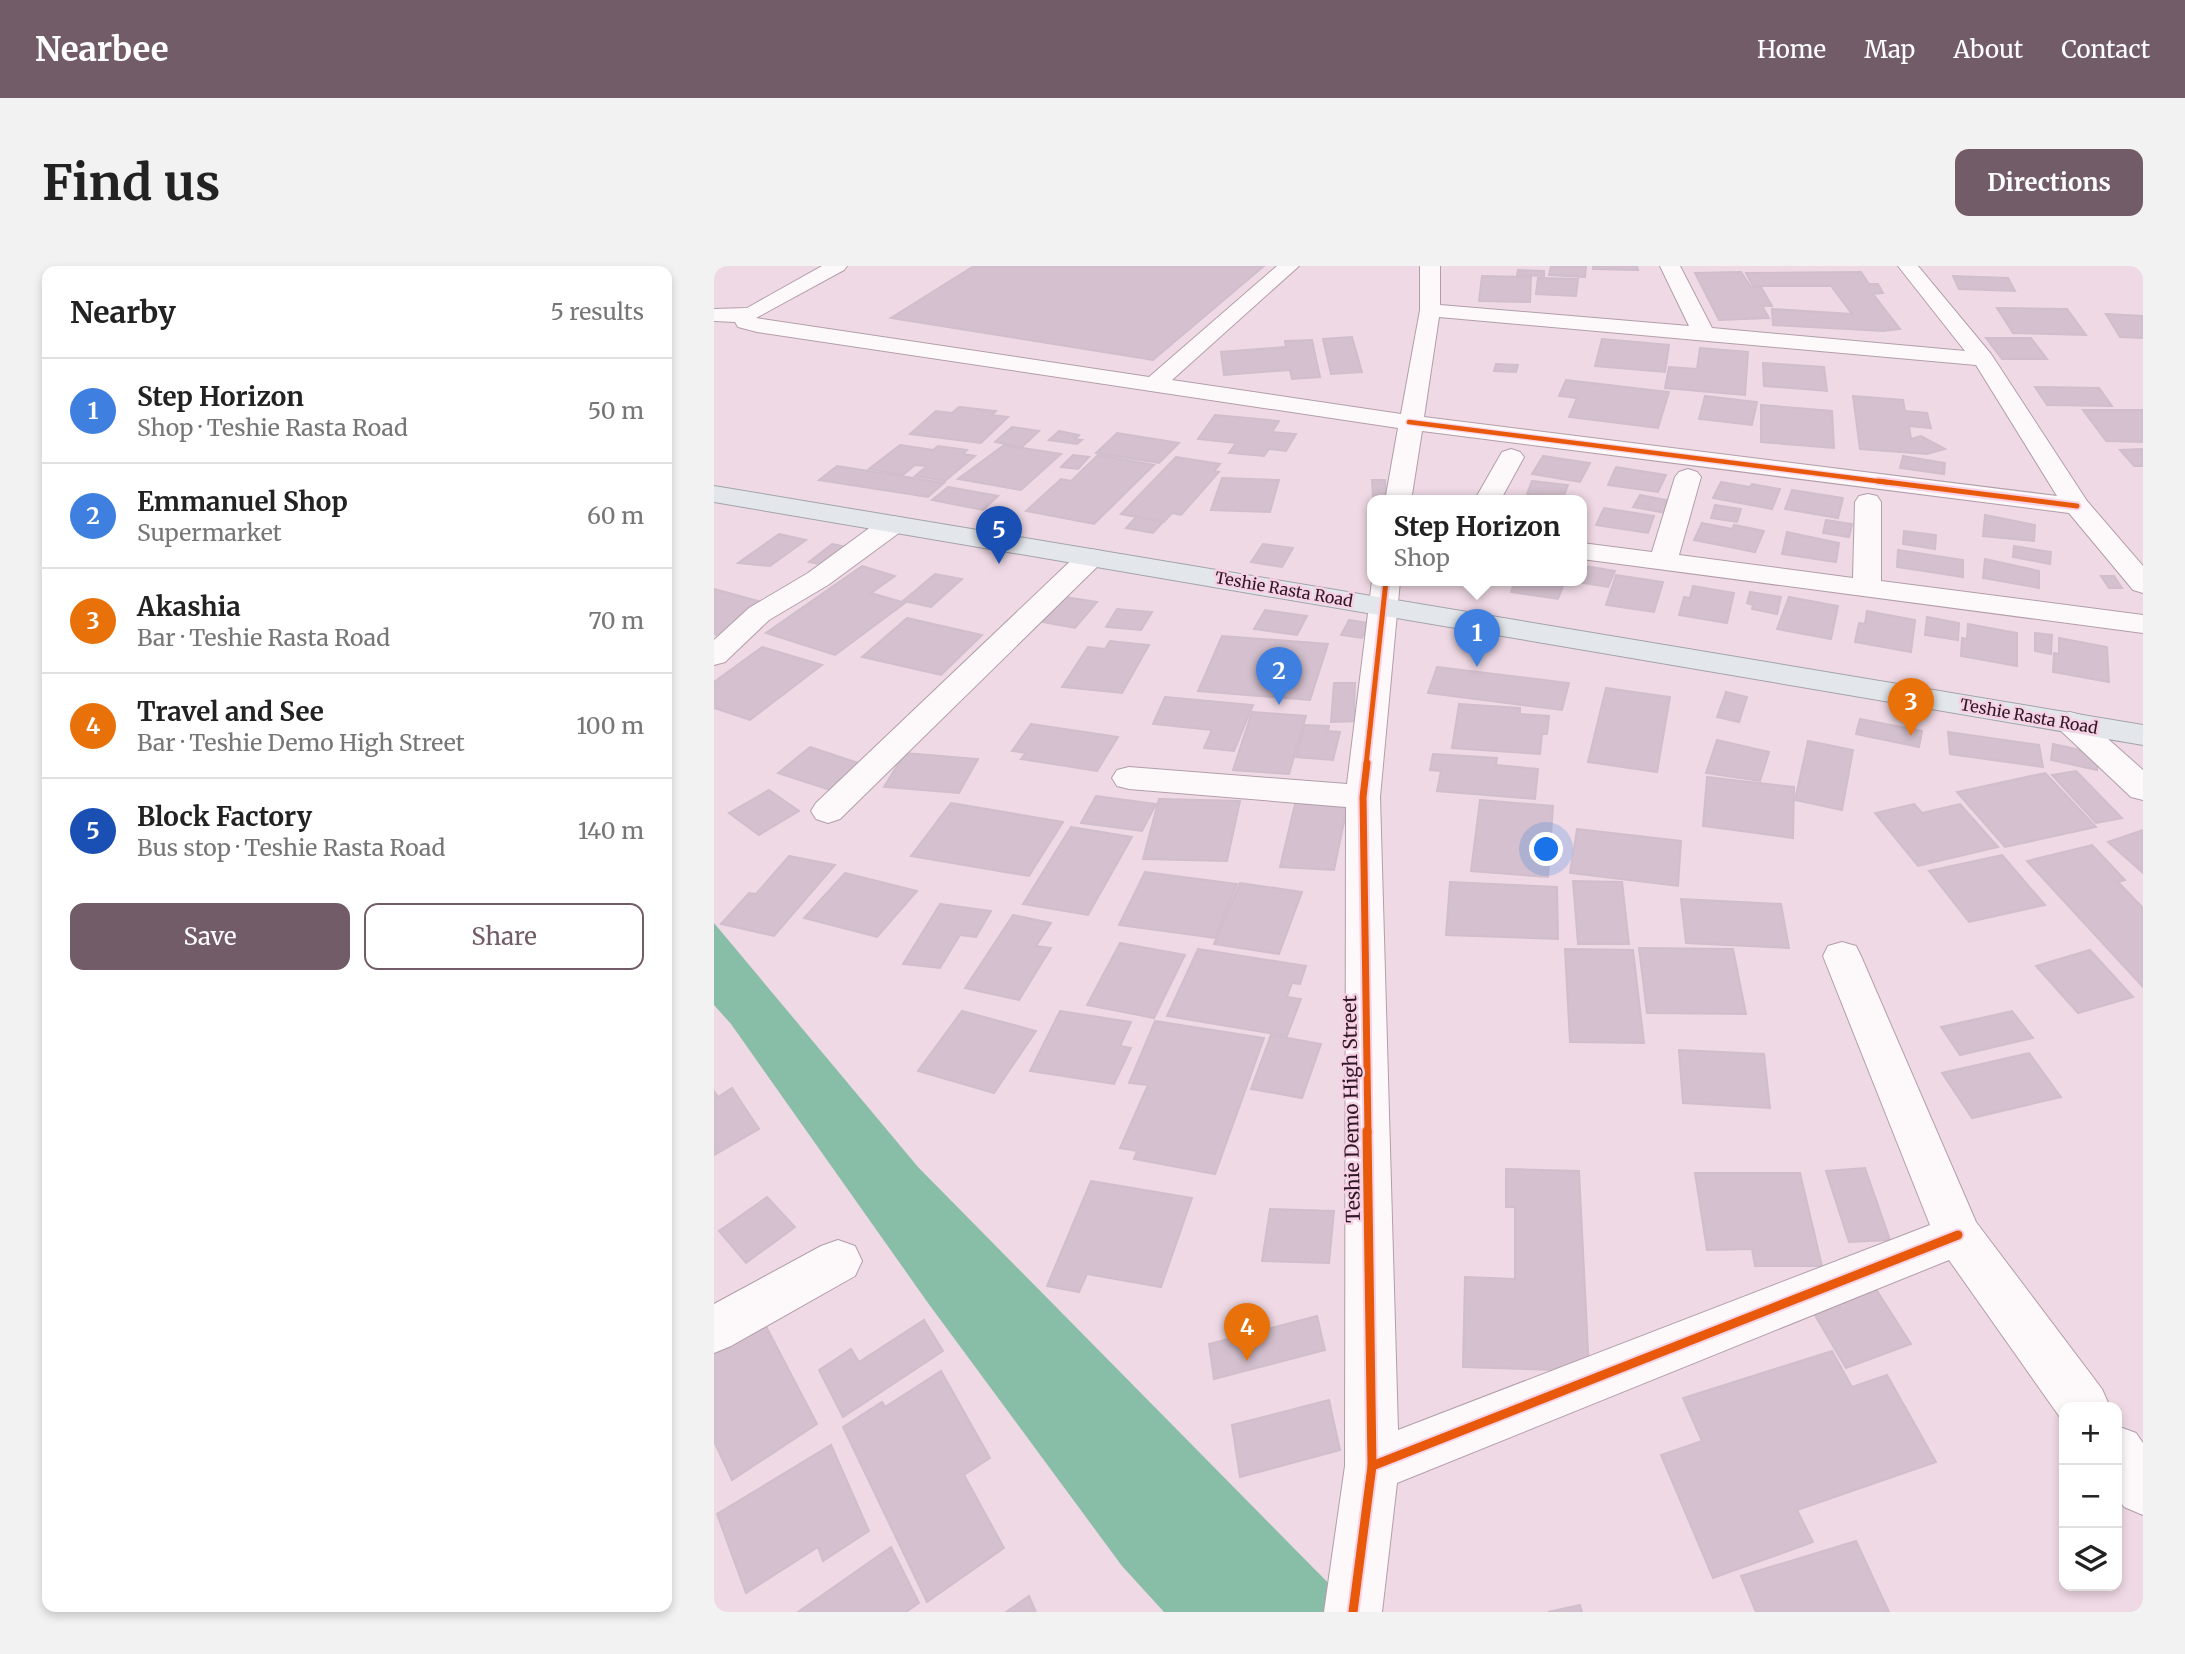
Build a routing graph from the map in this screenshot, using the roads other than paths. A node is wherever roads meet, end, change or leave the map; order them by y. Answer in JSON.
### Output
{"nodes":[{"id":1,"x":837,"y":266,"type":"edge"},
{"id":2,"x":1289,"y":266,"type":"edge"},
{"id":3,"x":1430,"y":266,"type":"edge"},
{"id":4,"x":1670,"y":266,"type":"edge"},
{"id":5,"x":1908,"y":266,"type":"edge"},
{"id":6,"x":1430,"y":310,"type":"junction"},
{"id":7,"x":714,"y":314,"type":"edge"},
{"id":8,"x":743,"y":316,"type":"junction"},
{"id":9,"x":1704,"y":335,"type":"junction"},
{"id":10,"x":1983,"y":359,"type":"junction"},
{"id":11,"x":1154,"y":384,"type":"junction"},
{"id":12,"x":1409,"y":422,"type":"junction"},
{"id":13,"x":1511,"y":457,"type":"dead end"},
{"id":14,"x":1688,"y":477,"type":"dead end"},
{"id":15,"x":714,"y":494,"type":"edge"},
{"id":16,"x":1399,"y":495,"type":"edge"},
{"id":17,"x":1490,"y":495,"type":"edge"},
{"id":18,"x":1868,"y":502,"type":"dead end"},
{"id":19,"x":2077,"y":506,"type":"junction"},
{"id":20,"x":893,"y":524,"type":"junction"},
{"id":21,"x":1587,"y":552,"type":"edge"},
{"id":22,"x":1091,"y":557,"type":"junction"},
{"id":23,"x":1663,"y":561,"type":"junction"},
{"id":24,"x":2143,"y":583,"type":"edge"},
{"id":25,"x":1867,"y":588,"type":"junction"},
{"id":26,"x":1384,"y":593,"type":"edge"},
{"id":27,"x":2143,"y":624,"type":"edge"},
{"id":28,"x":714,"y":656,"type":"edge"},
{"id":29,"x":2070,"y":722,"type":"junction"},
{"id":30,"x":2143,"y":735,"type":"edge"},
{"id":31,"x":1129,"y":778,"type":"dead end"},
{"id":32,"x":2143,"y":789,"type":"edge"},
{"id":33,"x":1363,"y":797,"type":"junction"},
{"id":34,"x":828,"y":811,"type":"dead end"},
{"id":35,"x":1842,"y":956,"type":"dead end"},
{"id":36,"x":1958,"y":1235,"type":"junction"},
{"id":37,"x":838,"y":1261,"type":"dead end"},
{"id":38,"x":714,"y":1330,"type":"edge"},
{"id":39,"x":2080,"y":1402,"type":"edge"},
{"id":40,"x":2122,"y":1459,"type":"edge"},
{"id":41,"x":1372,"y":1466,"type":"junction"},
{"id":42,"x":2143,"y":1488,"type":"edge"},
{"id":43,"x":1353,"y":1612,"type":"edge"}],
"edges":[{"from":1,"to":8,"type":"street"},
{"from":2,"to":11,"type":"street"},
{"from":3,"to":6,"type":"street"},
{"from":4,"to":9,"type":"street"},
{"from":5,"to":10,"type":"street"},
{"from":6,"to":9,"type":"street"},
{"from":6,"to":12,"type":"street"},
{"from":7,"to":8,"type":"street"},
{"from":8,"to":11,"type":"street"},
{"from":9,"to":10,"type":"street"},
{"from":10,"to":19,"type":"street"},
{"from":11,"to":12,"type":"street"},
{"from":12,"to":16,"type":"street"},
{"from":12,"to":19,"type":"street"},
{"from":13,"to":17,"type":"street"},
{"from":14,"to":23,"type":"street"},
{"from":15,"to":20,"type":"main road","name":"Teshie Rasta Road"},
{"from":18,"to":25,"type":"street"},
{"from":19,"to":24,"type":"street"},
{"from":20,"to":22,"type":"main road","name":"Teshie Rasta Road"},
{"from":20,"to":28,"type":"street"},
{"from":21,"to":23,"type":"street"},
{"from":22,"to":26,"type":"main road","name":"Teshie Rasta Road"},
{"from":22,"to":34,"type":"street"},
{"from":23,"to":25,"type":"street"},
{"from":25,"to":27,"type":"street"},
{"from":26,"to":29,"type":"main road","name":"Teshie Rasta Road"},
{"from":26,"to":33,"type":"street","name":"Teshie Demo High Street"},
{"from":29,"to":30,"type":"main road","name":"Teshie Rasta Road"},
{"from":29,"to":32,"type":"street"},
{"from":31,"to":33,"type":"street"},
{"from":33,"to":41,"type":"street","name":"Teshie Demo High Street"},
{"from":35,"to":36,"type":"street"},
{"from":36,"to":39,"type":"street"},
{"from":36,"to":41,"type":"street"},
{"from":37,"to":38,"type":"street"},
{"from":40,"to":42,"type":"street"},
{"from":41,"to":43,"type":"street","name":"Teshie Demo High Street"}]}
